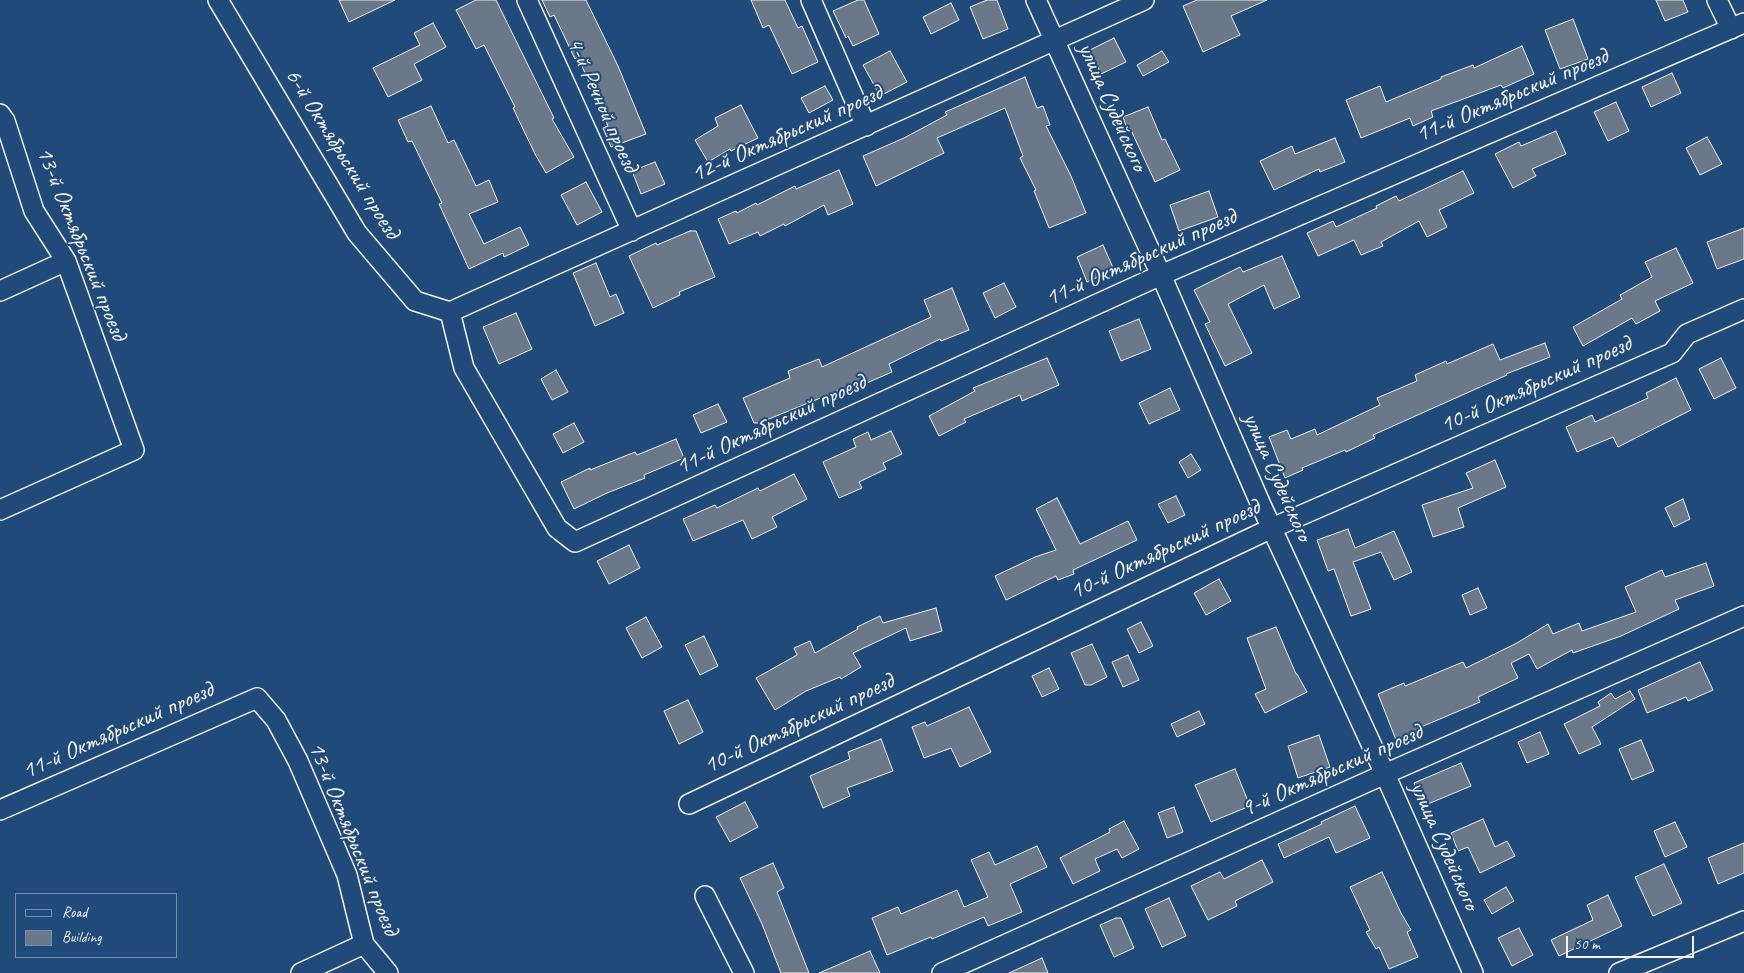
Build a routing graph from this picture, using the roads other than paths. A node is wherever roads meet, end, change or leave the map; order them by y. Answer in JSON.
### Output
{"nodes":[{"id":1,"x":218,"y":0,"type":"edge"},
{"id":2,"x":527,"y":0,"type":"edge"},
{"id":3,"x":810,"y":0,"type":"edge"},
{"id":4,"x":1036,"y":0,"type":"edge"},
{"id":5,"x":1144,"y":0,"type":"edge"},
{"id":6,"x":1718,"y":0,"type":"edge"},
{"id":7,"x":1737,"y":26,"type":"edge"},
{"id":8,"x":1055,"y":41,"type":"junction"},
{"id":9,"x":0,"y":114,"type":"edge"},
{"id":10,"x":866,"y":126,"type":"junction"},
{"id":11,"x":632,"y":231,"type":"junction"},
{"id":12,"x":66,"y":261,"type":"junction"},
{"id":13,"x":1161,"y":275,"type":"junction"},
{"id":14,"x":0,"y":291,"type":"edge"},
{"id":15,"x":1744,"y":309,"type":"edge"},
{"id":16,"x":450,"y":312,"type":"junction"},
{"id":17,"x":0,"y":510,"type":"edge"},
{"id":18,"x":1272,"y":528,"type":"junction"},
{"id":19,"x":1744,"y":616,"type":"edge"},
{"id":20,"x":257,"y":698,"type":"joint"},
{"id":21,"x":1385,"y":774,"type":"junction"},
{"id":22,"x":689,"y":804,"type":"dead end"},
{"id":23,"x":0,"y":810,"type":"edge"},
{"id":24,"x":705,"y":896,"type":"dead end"},
{"id":25,"x":1744,"y":921,"type":"edge"},
{"id":26,"x":364,"y":944,"type":"junction"},
{"id":27,"x":301,"y":973,"type":"edge"},
{"id":28,"x":388,"y":973,"type":"edge"},
{"id":29,"x":744,"y":973,"type":"edge"},
{"id":30,"x":942,"y":973,"type":"edge"},
{"id":31,"x":1473,"y":973,"type":"edge"},
{"id":32,"x":1619,"y":973,"type":"edge"}],
"edges":[{"from":1,"to":16,"type":"street","name":"6-й Октябрьский проезд"},
{"from":2,"to":11,"type":"street","name":"4-й Речной проезд"},
{"from":3,"to":10,"type":"street"},
{"from":4,"to":8,"type":"street","name":"улица Судейского"},
{"from":5,"to":8,"type":"street","name":"12-й Октябрьский проезд"},
{"from":6,"to":7,"type":"street"},
{"from":7,"to":13,"type":"street","name":"11-й Октябрьский проезд"},
{"from":8,"to":10,"type":"street","name":"12-й Октябрьский проезд"},
{"from":8,"to":13,"type":"street","name":"улица Судейского"},
{"from":9,"to":12,"type":"street","name":"13-й Октябрьский проезд"},
{"from":10,"to":11,"type":"street","name":"12-й Октябрьский проезд"},
{"from":11,"to":16,"type":"street","name":"12-й Октябрьский проезд"},
{"from":12,"to":14,"type":"street"},
{"from":12,"to":17,"type":"street","name":"13-й Октябрьский проезд"},
{"from":13,"to":16,"type":"street","name":"11-й Октябрьский проезд"},
{"from":13,"to":18,"type":"street","name":"улица Судейского"},
{"from":15,"to":18,"type":"street","name":"10-й Октябрьский проезд"},
{"from":18,"to":21,"type":"street","name":"улица Судейского"},
{"from":18,"to":22,"type":"street","name":"10-й Октябрьский проезд"},
{"from":19,"to":21,"type":"street","name":"9-й Октябрьский проезд"},
{"from":20,"to":23,"type":"street","name":"11-й Октябрьский проезд"},
{"from":20,"to":26,"type":"street","name":"13-й Октябрьский проезд"},
{"from":21,"to":30,"type":"street","name":"9-й Октябрьский проезд"},
{"from":21,"to":31,"type":"street","name":"улица Судейского"},
{"from":24,"to":29,"type":"street"},
{"from":25,"to":32,"type":"street"},
{"from":26,"to":27,"type":"street"},
{"from":26,"to":28,"type":"street","name":"13-й Октябрьский проезд"}]}
